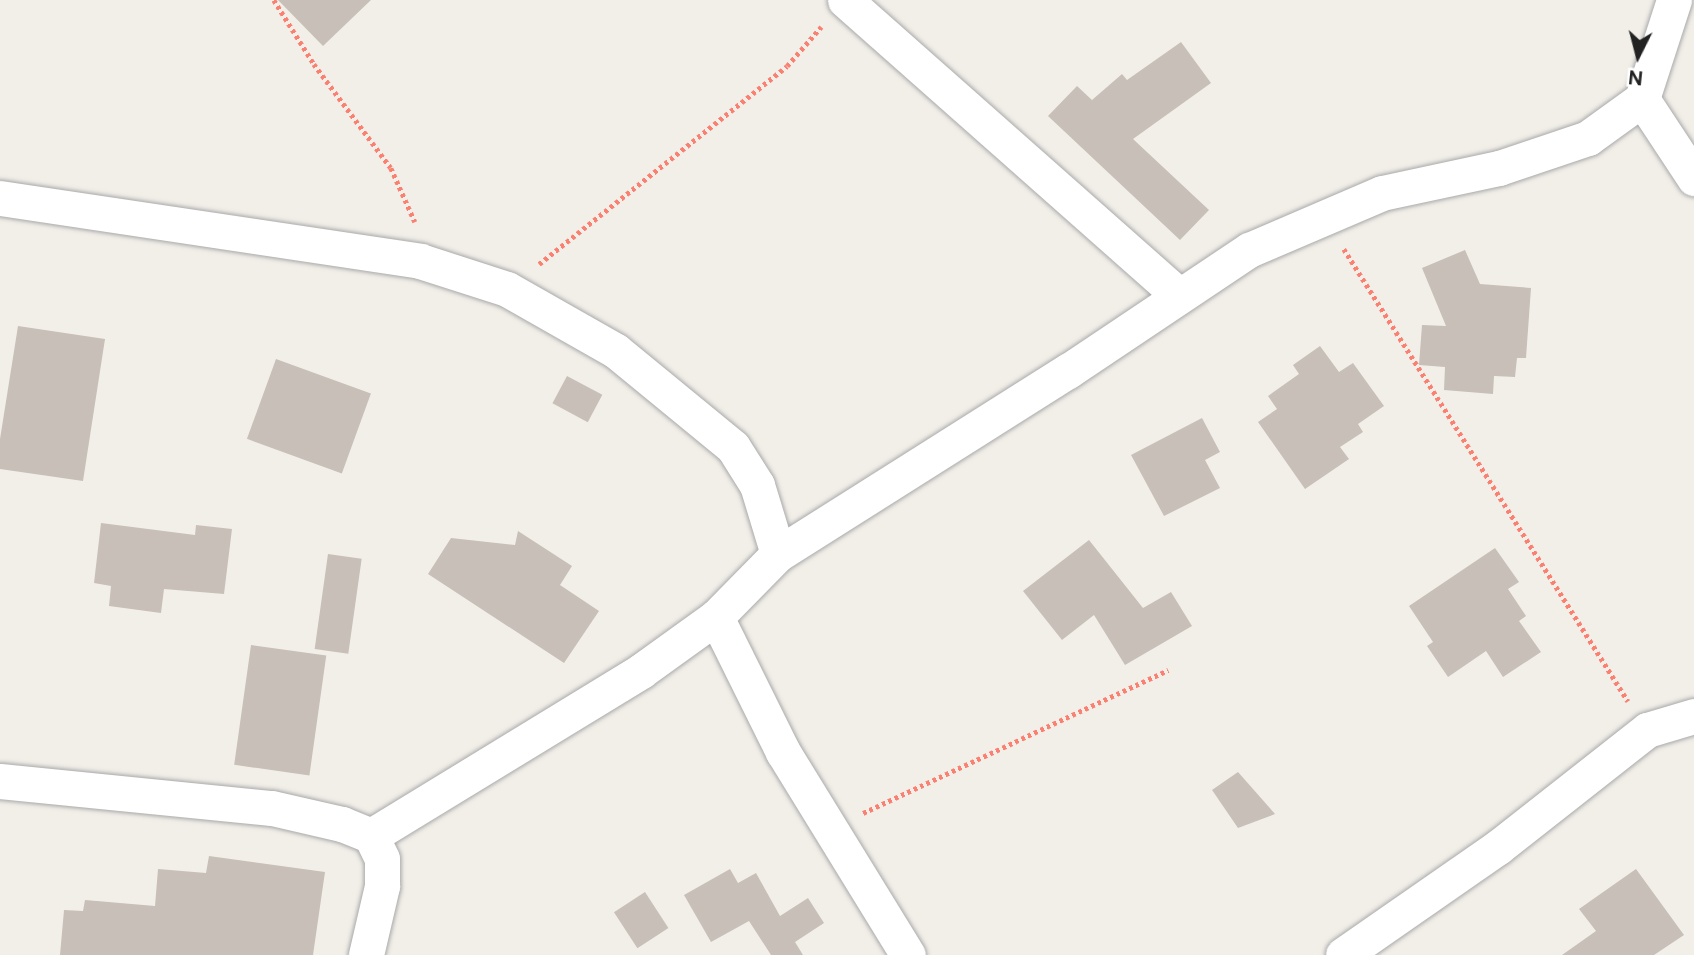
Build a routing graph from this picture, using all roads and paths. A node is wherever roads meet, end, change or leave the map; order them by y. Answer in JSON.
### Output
{"nodes":[{"id":1,"x":274,"y":0,"type":"edge"},
{"id":2,"x":845,"y":0,"type":"edge"},
{"id":3,"x":1674,"y":0,"type":"edge"},
{"id":4,"x":1642,"y":99,"type":"junction"},
{"id":5,"x":1694,"y":178,"type":"edge"},
{"id":6,"x":0,"y":198,"type":"edge"},
{"id":7,"x":1323,"y":216,"type":"junction"},
{"id":8,"x":420,"y":261,"type":"junction"},
{"id":9,"x":507,"y":289,"type":"junction"},
{"id":10,"x":1179,"y":296,"type":"junction"},
{"id":11,"x":778,"y":554,"type":"junction"},
{"id":12,"x":716,"y":617,"type":"junction"},
{"id":13,"x":1168,"y":670,"type":"dead end"},
{"id":14,"x":1694,"y":716,"type":"edge"},
{"id":15,"x":1647,"y":730,"type":"junction"},
{"id":16,"x":0,"y":780,"type":"edge"},
{"id":17,"x":831,"y":828,"type":"junction"},
{"id":18,"x":371,"y":836,"type":"junction"},
{"id":19,"x":366,"y":955,"type":"edge"},
{"id":20,"x":908,"y":955,"type":"edge"},
{"id":21,"x":1343,"y":955,"type":"edge"}],
"edges":[{"from":1,"to":8,"type":"path"},
{"from":2,"to":9,"type":"path"},
{"from":2,"to":10,"type":"street"},
{"from":3,"to":4,"type":"street"},
{"from":4,"to":5,"type":"street"},
{"from":4,"to":7,"type":"street"},
{"from":6,"to":8,"type":"street"},
{"from":7,"to":10,"type":"street"},
{"from":7,"to":15,"type":"path"},
{"from":8,"to":9,"type":"street"},
{"from":9,"to":11,"type":"street"},
{"from":10,"to":11,"type":"street"},
{"from":11,"to":12,"type":"street"},
{"from":12,"to":17,"type":"street"},
{"from":12,"to":18,"type":"street"},
{"from":13,"to":17,"type":"path"},
{"from":14,"to":15,"type":"street"},
{"from":15,"to":21,"type":"street"},
{"from":16,"to":18,"type":"street"},
{"from":17,"to":20,"type":"street"},
{"from":18,"to":19,"type":"street"}]}
